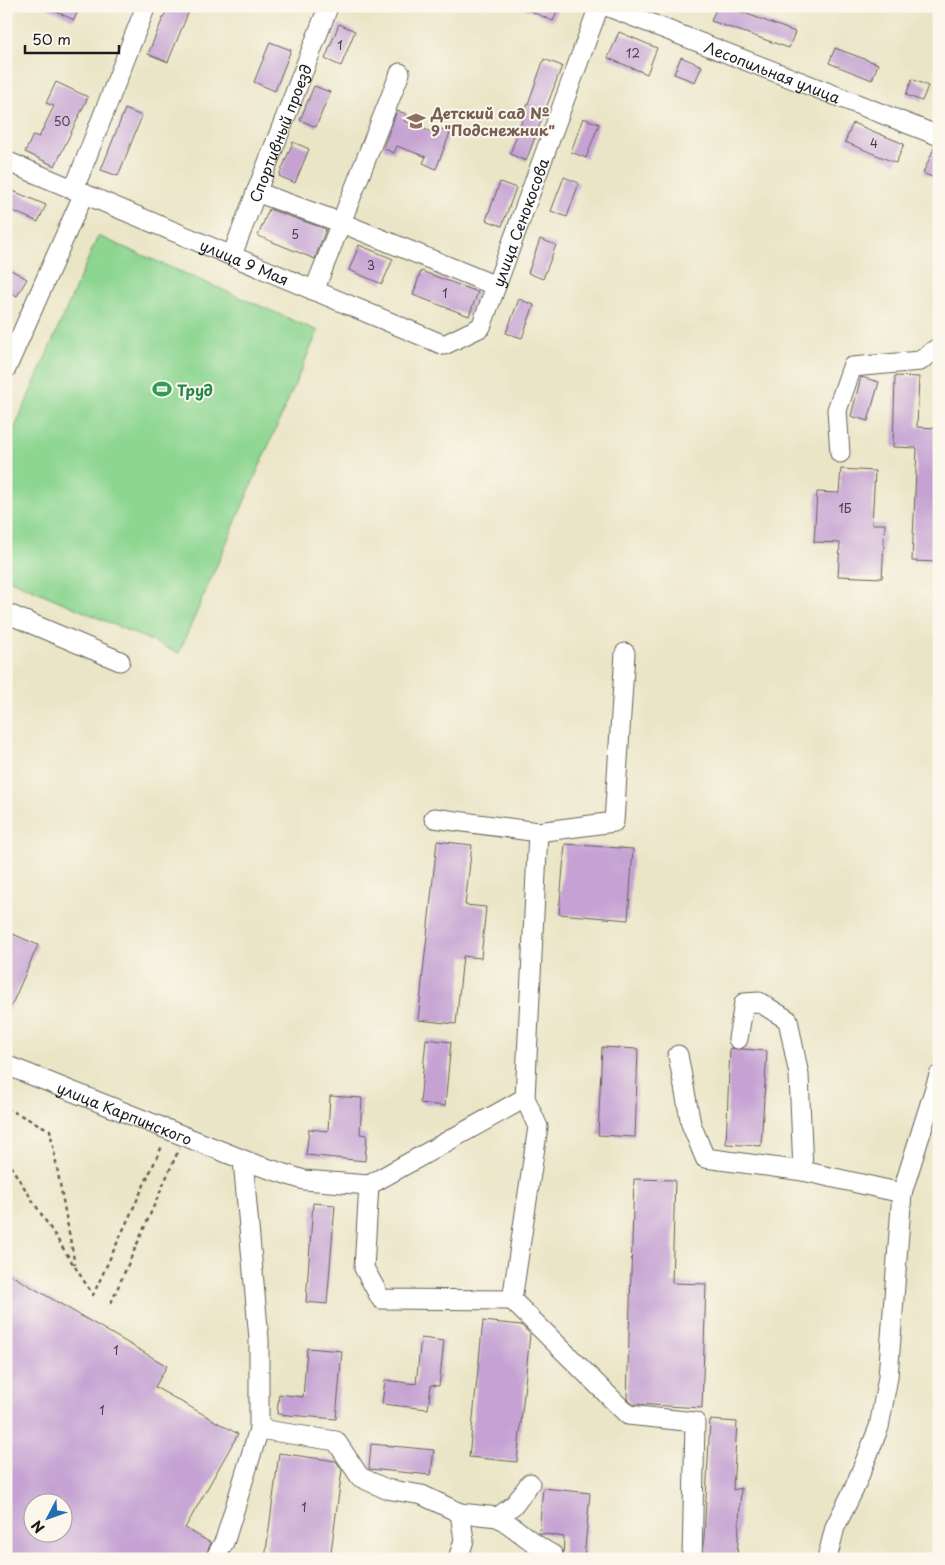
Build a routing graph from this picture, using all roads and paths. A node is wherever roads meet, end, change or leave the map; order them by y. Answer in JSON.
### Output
{"nodes":[{"id":1,"x":146,"y":6,"type":"edge"},
{"id":2,"x":599,"y":6,"type":"edge"},
{"id":3,"x":606,"y":6,"type":"edge"},
{"id":4,"x":327,"y":10,"type":"dead end"},
{"id":5,"x":400,"y":73,"type":"dead end"},
{"id":6,"x":939,"y":136,"type":"edge"},
{"id":7,"x":6,"y":161,"type":"edge"},
{"id":8,"x":79,"y":191,"type":"junction"},
{"id":9,"x":256,"y":192,"type":"junction"},
{"id":10,"x":342,"y":223,"type":"junction"},
{"id":11,"x":232,"y":255,"type":"junction"},
{"id":12,"x":496,"y":286,"type":"junction"},
{"id":13,"x":314,"y":291,"type":"junction"},
{"id":14,"x":481,"y":327,"type":"joint"},
{"id":15,"x":939,"y":347,"type":"edge"},
{"id":16,"x":6,"y":369,"type":"edge"},
{"id":17,"x":840,"y":453,"type":"dead end"},
{"id":18,"x":6,"y":613,"type":"edge"},
{"id":19,"x":625,"y":653,"type":"dead end"},
{"id":20,"x":120,"y":661,"type":"dead end"},
{"id":21,"x":434,"y":818,"type":"dead end"},
{"id":22,"x":538,"y":832,"type":"junction"},
{"id":23,"x":738,"y":1039,"type":"dead end"},
{"id":24,"x":678,"y":1055,"type":"dead end"},
{"id":25,"x":6,"y":1066,"type":"edge"},
{"id":26,"x":939,"y":1075,"type":"edge"},
{"id":27,"x":525,"y":1098,"type":"junction"},
{"id":28,"x":6,"y":1108,"type":"edge"},
{"id":29,"x":177,"y":1133,"type":"junction"},
{"id":30,"x":6,"y":1159,"type":"edge"},
{"id":31,"x":243,"y":1160,"type":"junction"},
{"id":32,"x":803,"y":1171,"type":"junction"},
{"id":33,"x":368,"y":1185,"type":"junction"},
{"id":34,"x":902,"y":1193,"type":"junction"},
{"id":35,"x":76,"y":1267,"type":"junction"},
{"id":36,"x":512,"y":1300,"type":"junction"},
{"id":37,"x":111,"y":1303,"type":"dead end"},
{"id":38,"x":259,"y":1430,"type":"junction"},
{"id":39,"x":530,"y":1483,"type":"dead end"},
{"id":40,"x":460,"y":1514,"type":"junction"},
{"id":41,"x":498,"y":1518,"type":"junction"},
{"id":42,"x":553,"y":1555,"type":"dead end"},
{"id":43,"x":215,"y":1559,"type":"edge"},
{"id":44,"x":458,"y":1559,"type":"edge"},
{"id":45,"x":692,"y":1559,"type":"edge"},
{"id":46,"x":828,"y":1559,"type":"edge"}],
"edges":[{"from":1,"to":8,"type":"street"},
{"from":2,"to":12,"type":"street","name":"улица Сенокосова"},
{"from":3,"to":6,"type":"street","name":"Лесопильная улица"},
{"from":4,"to":9,"type":"street","name":"Спортивный проезд"},
{"from":5,"to":10,"type":"street"},
{"from":7,"to":8,"type":"street","name":"улица 9 Мая"},
{"from":8,"to":11,"type":"street","name":"улица 9 Мая"},
{"from":8,"to":16,"type":"street"},
{"from":9,"to":10,"type":"street"},
{"from":9,"to":11,"type":"street","name":"Спортивный проезд"},
{"from":10,"to":12,"type":"street"},
{"from":10,"to":13,"type":"street"},
{"from":11,"to":13,"type":"street","name":"улица 9 Мая"},
{"from":12,"to":14,"type":"street","name":"улица Сенокосова"},
{"from":13,"to":14,"type":"street","name":"улица 9 Мая"},
{"from":15,"to":17,"type":"street"},
{"from":18,"to":20,"type":"street"},
{"from":19,"to":22,"type":"street"},
{"from":21,"to":22,"type":"street"},
{"from":22,"to":27,"type":"street"},
{"from":23,"to":32,"type":"street"},
{"from":24,"to":32,"type":"street"},
{"from":25,"to":29,"type":"street","name":"улица Карпинского"},
{"from":26,"to":34,"type":"street"},
{"from":27,"to":33,"type":"street"},
{"from":27,"to":36,"type":"street"},
{"from":28,"to":35,"type":"path"},
{"from":29,"to":31,"type":"street","name":"улица Карпинского"},
{"from":29,"to":35,"type":"path"},
{"from":29,"to":37,"type":"path"},
{"from":30,"to":35,"type":"path"},
{"from":31,"to":33,"type":"street","name":"улица Карпинского"},
{"from":31,"to":38,"type":"street"},
{"from":32,"to":34,"type":"street"},
{"from":33,"to":36,"type":"street"},
{"from":34,"to":46,"type":"street"},
{"from":36,"to":45,"type":"street"},
{"from":38,"to":40,"type":"street"},
{"from":38,"to":43,"type":"street"},
{"from":39,"to":41,"type":"street"},
{"from":40,"to":41,"type":"street"},
{"from":40,"to":44,"type":"street"},
{"from":41,"to":42,"type":"street"}]}
